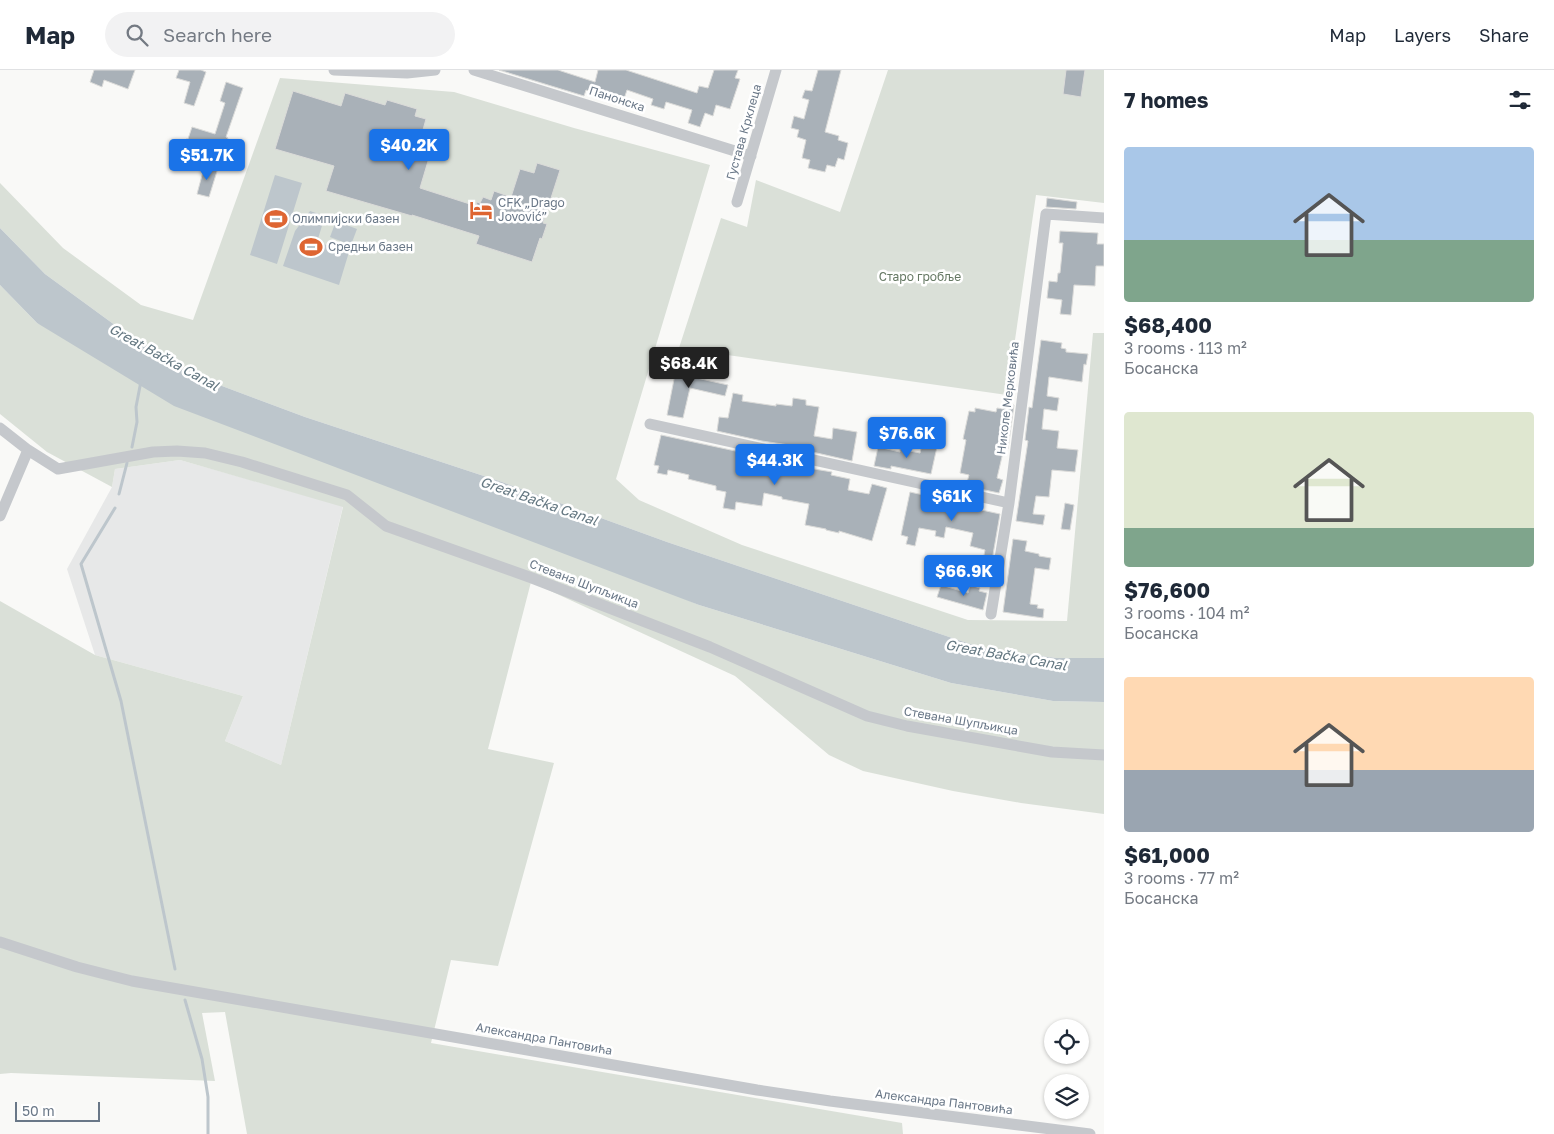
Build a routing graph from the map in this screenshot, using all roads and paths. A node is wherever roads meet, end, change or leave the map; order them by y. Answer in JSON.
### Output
{"nodes":[{"id":1,"x":334,"y":70,"type":"edge"},
{"id":2,"x":436,"y":70,"type":"edge"},
{"id":3,"x":474,"y":70,"type":"edge"},
{"id":4,"x":776,"y":70,"type":"edge"},
{"id":5,"x":352,"y":71,"type":"edge"},
{"id":6,"x":751,"y":156,"type":"junction"},
{"id":7,"x":737,"y":202,"type":"dead end"},
{"id":8,"x":1104,"y":218,"type":"edge"},
{"id":9,"x":650,"y":424,"type":"dead end"},
{"id":10,"x":0,"y":428,"type":"edge"},
{"id":11,"x":28,"y":450,"type":"junction"},
{"id":12,"x":1009,"y":503,"type":"junction"},
{"id":13,"x":0,"y":516,"type":"edge"},
{"id":14,"x":991,"y":614,"type":"dead end"},
{"id":15,"x":1104,"y":755,"type":"edge"},
{"id":16,"x":0,"y":942,"type":"edge"},
{"id":17,"x":1090,"y":1134,"type":"edge"}],
"edges":[{"from":1,"to":5,"type":"street"},
{"from":2,"to":5,"type":"street"},
{"from":3,"to":6,"type":"street","name":"Панонска"},
{"from":4,"to":6,"type":"street","name":"Густава Крклеца"},
{"from":6,"to":7,"type":"street","name":"Густава Крклеца"},
{"from":8,"to":12,"type":"street","name":"Николе Мерковића"},
{"from":9,"to":12,"type":"street"},
{"from":10,"to":11,"type":"street"},
{"from":11,"to":13,"type":"street"},
{"from":11,"to":15,"type":"street","name":"Стевана Шупљикца"},
{"from":12,"to":14,"type":"street","name":"Николе Мерковића"},
{"from":16,"to":17,"type":"street","name":"Александра Пантовића"}]}
